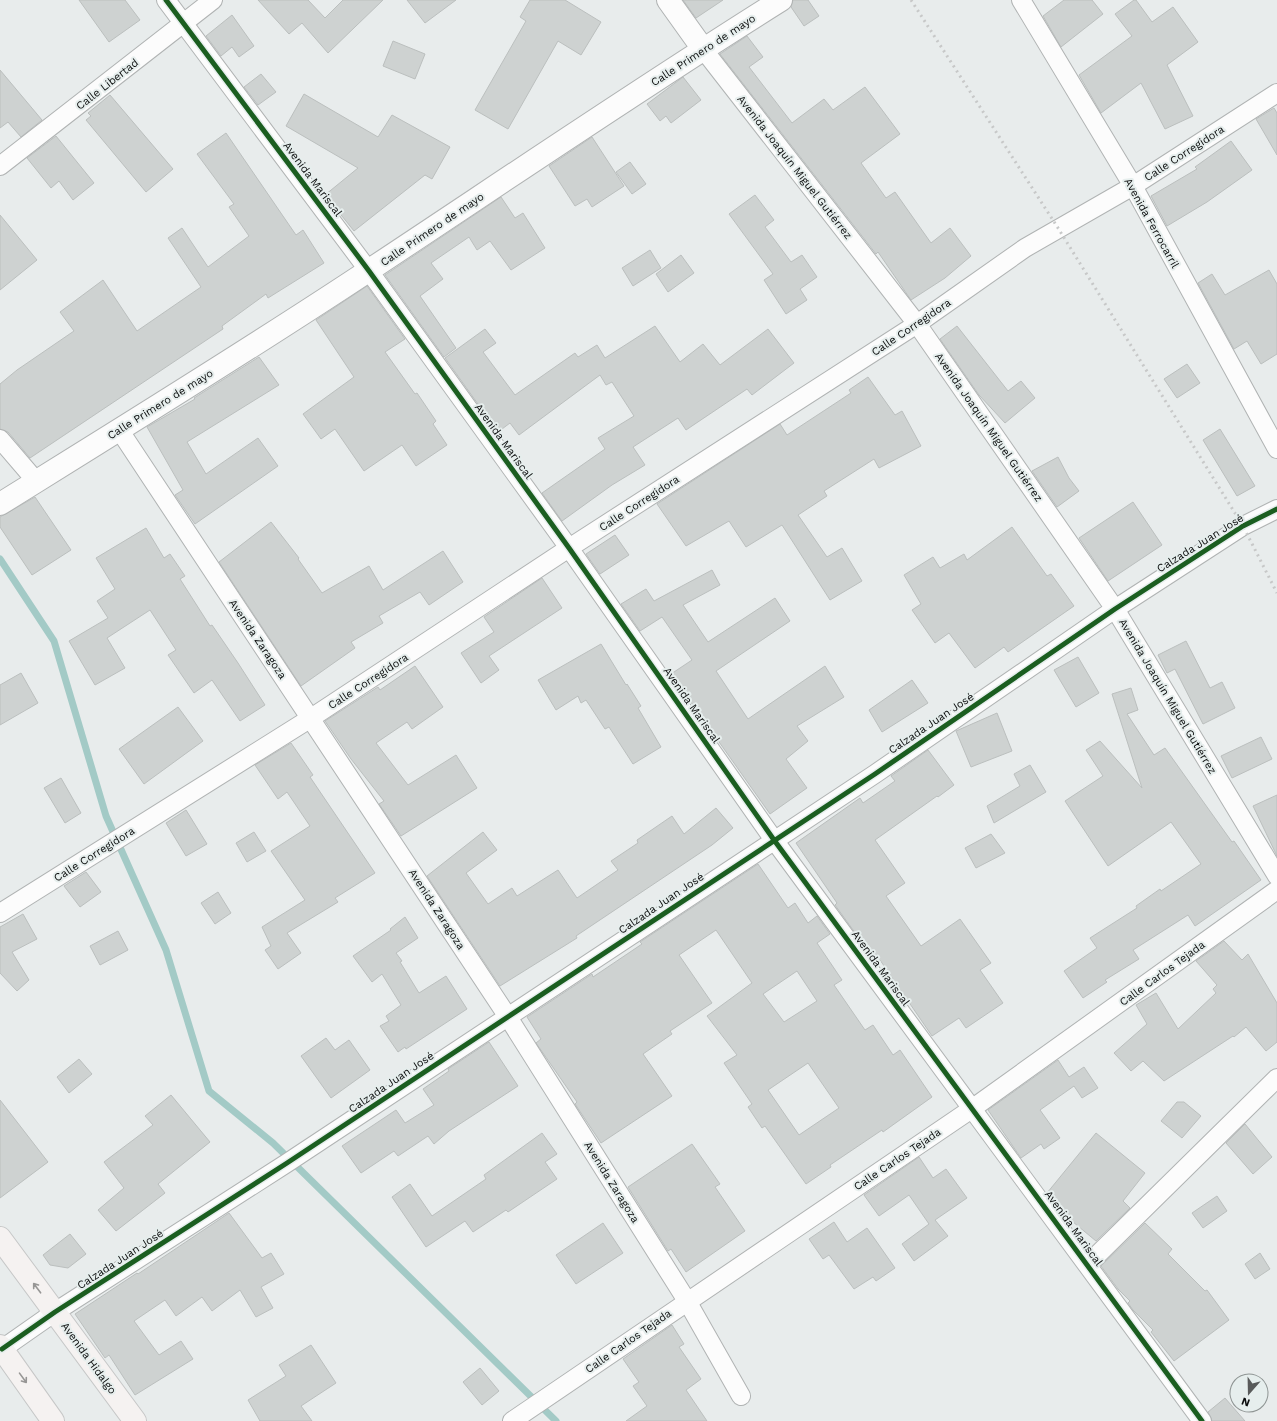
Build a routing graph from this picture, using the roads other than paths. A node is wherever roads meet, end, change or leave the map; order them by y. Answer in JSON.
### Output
{"nodes":[{"id":1,"x":166,"y":0,"type":"edge"},
{"id":2,"x":213,"y":0,"type":"edge"},
{"id":3,"x":668,"y":0,"type":"edge"},
{"id":4,"x":781,"y":0,"type":"edge"},
{"id":5,"x":1021,"y":0,"type":"edge"},
{"id":6,"x":185,"y":23,"type":"junction"},
{"id":7,"x":703,"y":49,"type":"junction"},
{"id":8,"x":1277,"y":93,"type":"edge"},
{"id":9,"x":0,"y":166,"type":"edge"},
{"id":10,"x":1133,"y":186,"type":"junction"},
{"id":11,"x":369,"y":271,"type":"junction"},
{"id":12,"x":917,"y":324,"type":"junction"},
{"id":13,"x":120,"y":431,"type":"junction"},
{"id":14,"x":0,"y":439,"type":"edge"},
{"id":15,"x":1277,"y":449,"type":"edge"},
{"id":16,"x":36,"y":481,"type":"junction"},
{"id":17,"x":3,"y":502,"type":"edge"},
{"id":18,"x":1277,"y":509,"type":"edge"},
{"id":19,"x":569,"y":548,"type":"junction"},
{"id":20,"x":1115,"y":609,"type":"junction"},
{"id":21,"x":311,"y":718,"type":"junction"},
{"id":22,"x":774,"y":840,"type":"junction"},
{"id":23,"x":1277,"y":876,"type":"edge"},
{"id":24,"x":1277,"y":890,"type":"edge"},
{"id":25,"x":0,"y":913,"type":"edge"},
{"id":26,"x":508,"y":1017,"type":"junction"},
{"id":27,"x":1277,"y":1078,"type":"edge"},
{"id":28,"x":973,"y":1108,"type":"junction"},
{"id":29,"x":0,"y":1238,"type":"edge"},
{"id":30,"x":1088,"y":1264,"type":"junction"},
{"id":31,"x":686,"y":1301,"type":"junction"},
{"id":32,"x":55,"y":1312,"type":"junction"},
{"id":33,"x":1,"y":1348,"type":"edge"},
{"id":34,"x":741,"y":1396,"type":"dead end"},
{"id":35,"x":54,"y":1421,"type":"edge"},
{"id":36,"x":135,"y":1421,"type":"edge"},
{"id":37,"x":512,"y":1421,"type":"edge"},
{"id":38,"x":1202,"y":1421,"type":"edge"}],
"edges":[{"from":1,"to":6,"type":"street","name":"Avenida Mariscal"},
{"from":2,"to":6,"type":"street","name":"Calle Libertad"},
{"from":3,"to":7,"type":"street","name":"Avenida Joaquín Miguel Gutiérrez"},
{"from":4,"to":7,"type":"street","name":"Calle Primero de mayo"},
{"from":5,"to":10,"type":"street","name":"Avenida Ferrocarril"},
{"from":6,"to":9,"type":"street","name":"Calle Libertad"},
{"from":6,"to":11,"type":"street","name":"Avenida Mariscal"},
{"from":7,"to":11,"type":"street","name":"Calle Primero de mayo"},
{"from":7,"to":12,"type":"street","name":"Avenida Joaquín Miguel Gutiérrez"},
{"from":8,"to":10,"type":"street","name":"Calle Corregidora"},
{"from":10,"to":12,"type":"street","name":"Calle Corregidora"},
{"from":10,"to":15,"type":"street","name":"Avenida Ferrocarril"},
{"from":11,"to":13,"type":"street","name":"Calle Primero de mayo"},
{"from":11,"to":19,"type":"street","name":"Avenida Mariscal"},
{"from":12,"to":19,"type":"street","name":"Calle Corregidora"},
{"from":12,"to":20,"type":"street","name":"Avenida Joaquín Miguel Gutiérrez"},
{"from":13,"to":16,"type":"street","name":"Calle Primero de mayo"},
{"from":13,"to":21,"type":"street","name":"Avenida Zaragoza"},
{"from":14,"to":16,"type":"street"},
{"from":16,"to":17,"type":"street","name":"Calle Primero de mayo"},
{"from":18,"to":20,"type":"street","name":"Calzada Juan José"},
{"from":19,"to":21,"type":"street","name":"Calle Corregidora"},
{"from":19,"to":22,"type":"street","name":"Avenida Mariscal"},
{"from":20,"to":22,"type":"street","name":"Calzada Juan José"},
{"from":20,"to":23,"type":"street","name":"Avenida Joaquín Miguel Gutiérrez"},
{"from":21,"to":25,"type":"street","name":"Calle Corregidora"},
{"from":21,"to":26,"type":"street","name":"Avenida Zaragoza"},
{"from":22,"to":26,"type":"street","name":"Calzada Juan José"},
{"from":22,"to":28,"type":"street","name":"Avenida Mariscal"},
{"from":24,"to":28,"type":"street","name":"Calle Carlos Tejada"},
{"from":26,"to":31,"type":"street","name":"Avenida Zaragoza"},
{"from":26,"to":32,"type":"street","name":"Calzada Juan José"},
{"from":27,"to":30,"type":"street"},
{"from":28,"to":30,"type":"street","name":"Avenida Mariscal"},
{"from":28,"to":31,"type":"street","name":"Calle Carlos Tejada"},
{"from":32,"to":29,"type":"main road","name":"Avenida Hidalgo","one_way":true},
{"from":30,"to":38,"type":"street","name":"Avenida Mariscal"},
{"from":31,"to":34,"type":"street","name":"Avenida Zaragoza"},
{"from":31,"to":37,"type":"street","name":"Calle Carlos Tejada"},
{"from":32,"to":33,"type":"street","name":"Calzada Juan José"},
{"from":32,"to":36,"type":"main road","name":"Avenida Hidalgo"},
{"from":33,"to":35,"type":"main road","one_way":true}]}
